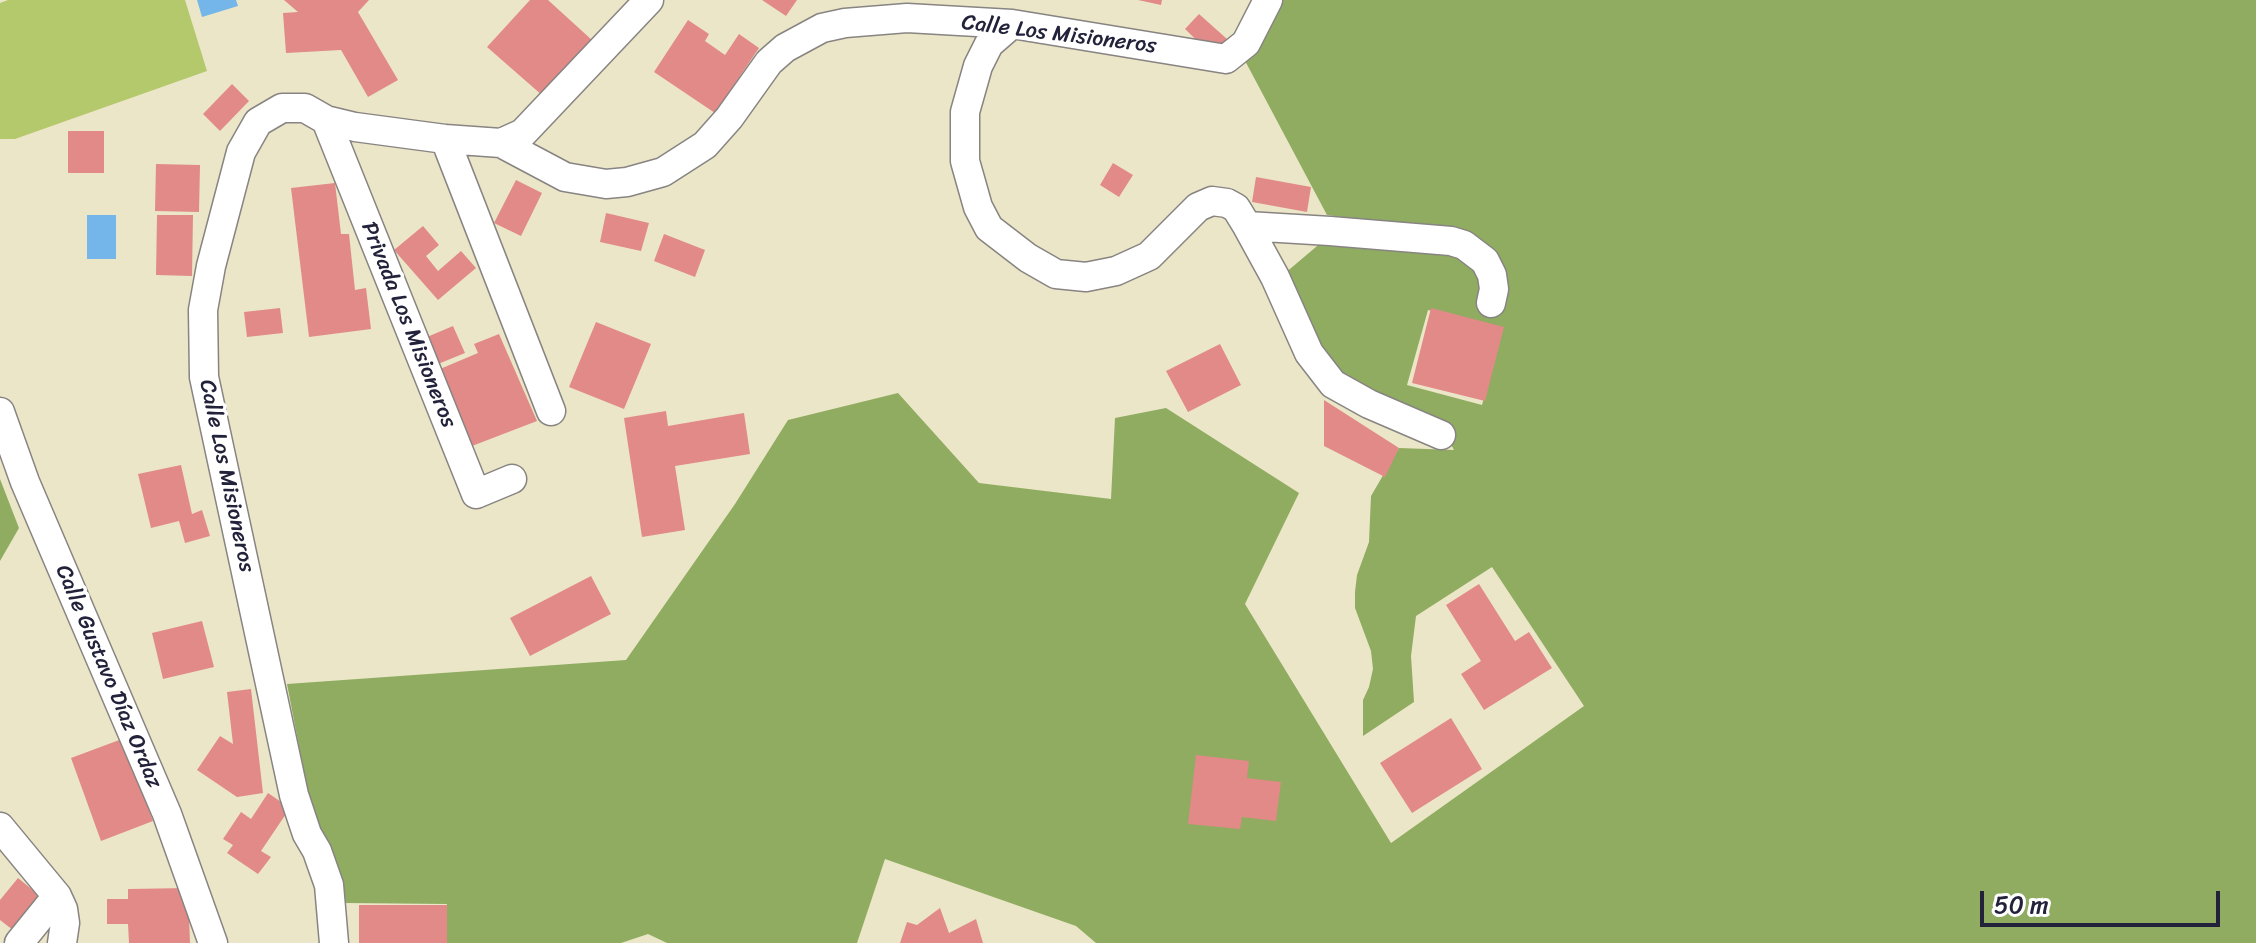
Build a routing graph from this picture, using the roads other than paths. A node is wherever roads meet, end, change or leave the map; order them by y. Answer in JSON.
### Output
{"nodes":[{"id":1,"x":649,"y":0,"type":"edge"},
{"id":2,"x":1268,"y":0,"type":"edge"},
{"id":3,"x":1012,"y":24,"type":"junction"},
{"id":4,"x":326,"y":120,"type":"junction"},
{"id":5,"x":445,"y":139,"type":"junction"},
{"id":6,"x":501,"y":143,"type":"junction"},
{"id":7,"x":1247,"y":226,"type":"junction"},
{"id":8,"x":1491,"y":303,"type":"dead end"},
{"id":9,"x":551,"y":411,"type":"dead end"},
{"id":10,"x":0,"y":412,"type":"edge"},
{"id":11,"x":1441,"y":435,"type":"dead end"},
{"id":12,"x":512,"y":479,"type":"dead end"},
{"id":13,"x":0,"y":827,"type":"edge"},
{"id":14,"x":57,"y":896,"type":"junction"},
{"id":15,"x":19,"y":943,"type":"edge"},
{"id":16,"x":62,"y":943,"type":"edge"},
{"id":17,"x":213,"y":943,"type":"edge"},
{"id":18,"x":334,"y":943,"type":"edge"}],
"edges":[{"from":1,"to":6,"type":"street"},
{"from":2,"to":3,"type":"street","name":"Calle Los Misioneros"},
{"from":3,"to":6,"type":"street","name":"Calle Los Misioneros"},
{"from":3,"to":7,"type":"street"},
{"from":4,"to":5,"type":"street","name":"Calle Los Misioneros"},
{"from":4,"to":12,"type":"street","name":"Privada Los Misioneros"},
{"from":4,"to":18,"type":"street","name":"Calle Los Misioneros"},
{"from":5,"to":6,"type":"street","name":"Calle Los Misioneros"},
{"from":5,"to":9,"type":"street"},
{"from":7,"to":8,"type":"street"},
{"from":7,"to":11,"type":"street"},
{"from":10,"to":17,"type":"street","name":"Calle Gustavo Díaz Ordaz"},
{"from":13,"to":14,"type":"street"},
{"from":14,"to":15,"type":"street"},
{"from":14,"to":16,"type":"street"}]}
